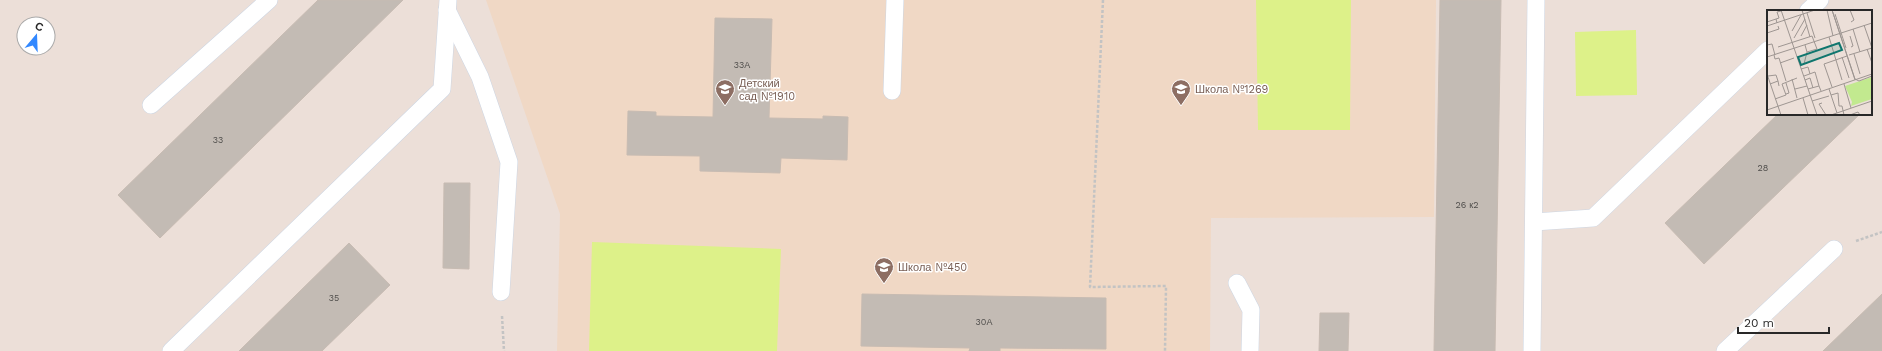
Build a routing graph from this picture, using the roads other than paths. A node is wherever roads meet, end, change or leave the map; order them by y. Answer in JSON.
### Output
{"nodes":[{"id":1,"x":269,"y":0,"type":"edge"},
{"id":2,"x":895,"y":0,"type":"edge"},
{"id":3,"x":1536,"y":0,"type":"edge"},
{"id":4,"x":1820,"y":0,"type":"edge"},
{"id":5,"x":448,"y":5,"type":"edge"},
{"id":6,"x":1809,"y":10,"type":"edge"},
{"id":7,"x":1767,"y":51,"type":"edge"},
{"id":8,"x":892,"y":92,"type":"dead end"},
{"id":9,"x":151,"y":105,"type":"dead end"},
{"id":10,"x":1534,"y":222,"type":"junction"},
{"id":11,"x":1834,"y":249,"type":"dead end"},
{"id":12,"x":1237,"y":283,"type":"dead end"},
{"id":13,"x":501,"y":292,"type":"road end"},
{"id":14,"x":171,"y":351,"type":"edge"},
{"id":15,"x":1250,"y":351,"type":"edge"},
{"id":16,"x":1532,"y":351,"type":"edge"},
{"id":17,"x":1725,"y":351,"type":"edge"}],
"edges":[{"from":1,"to":9,"type":"lane"},
{"from":2,"to":8,"type":"lane"},
{"from":3,"to":10,"type":"lane"},
{"from":4,"to":6,"type":"lane"},
{"from":5,"to":13,"type":"lane"},
{"from":5,"to":14,"type":"lane"},
{"from":7,"to":10,"type":"lane"},
{"from":10,"to":16,"type":"lane"},
{"from":11,"to":17,"type":"lane"},
{"from":12,"to":15,"type":"lane"}]}
